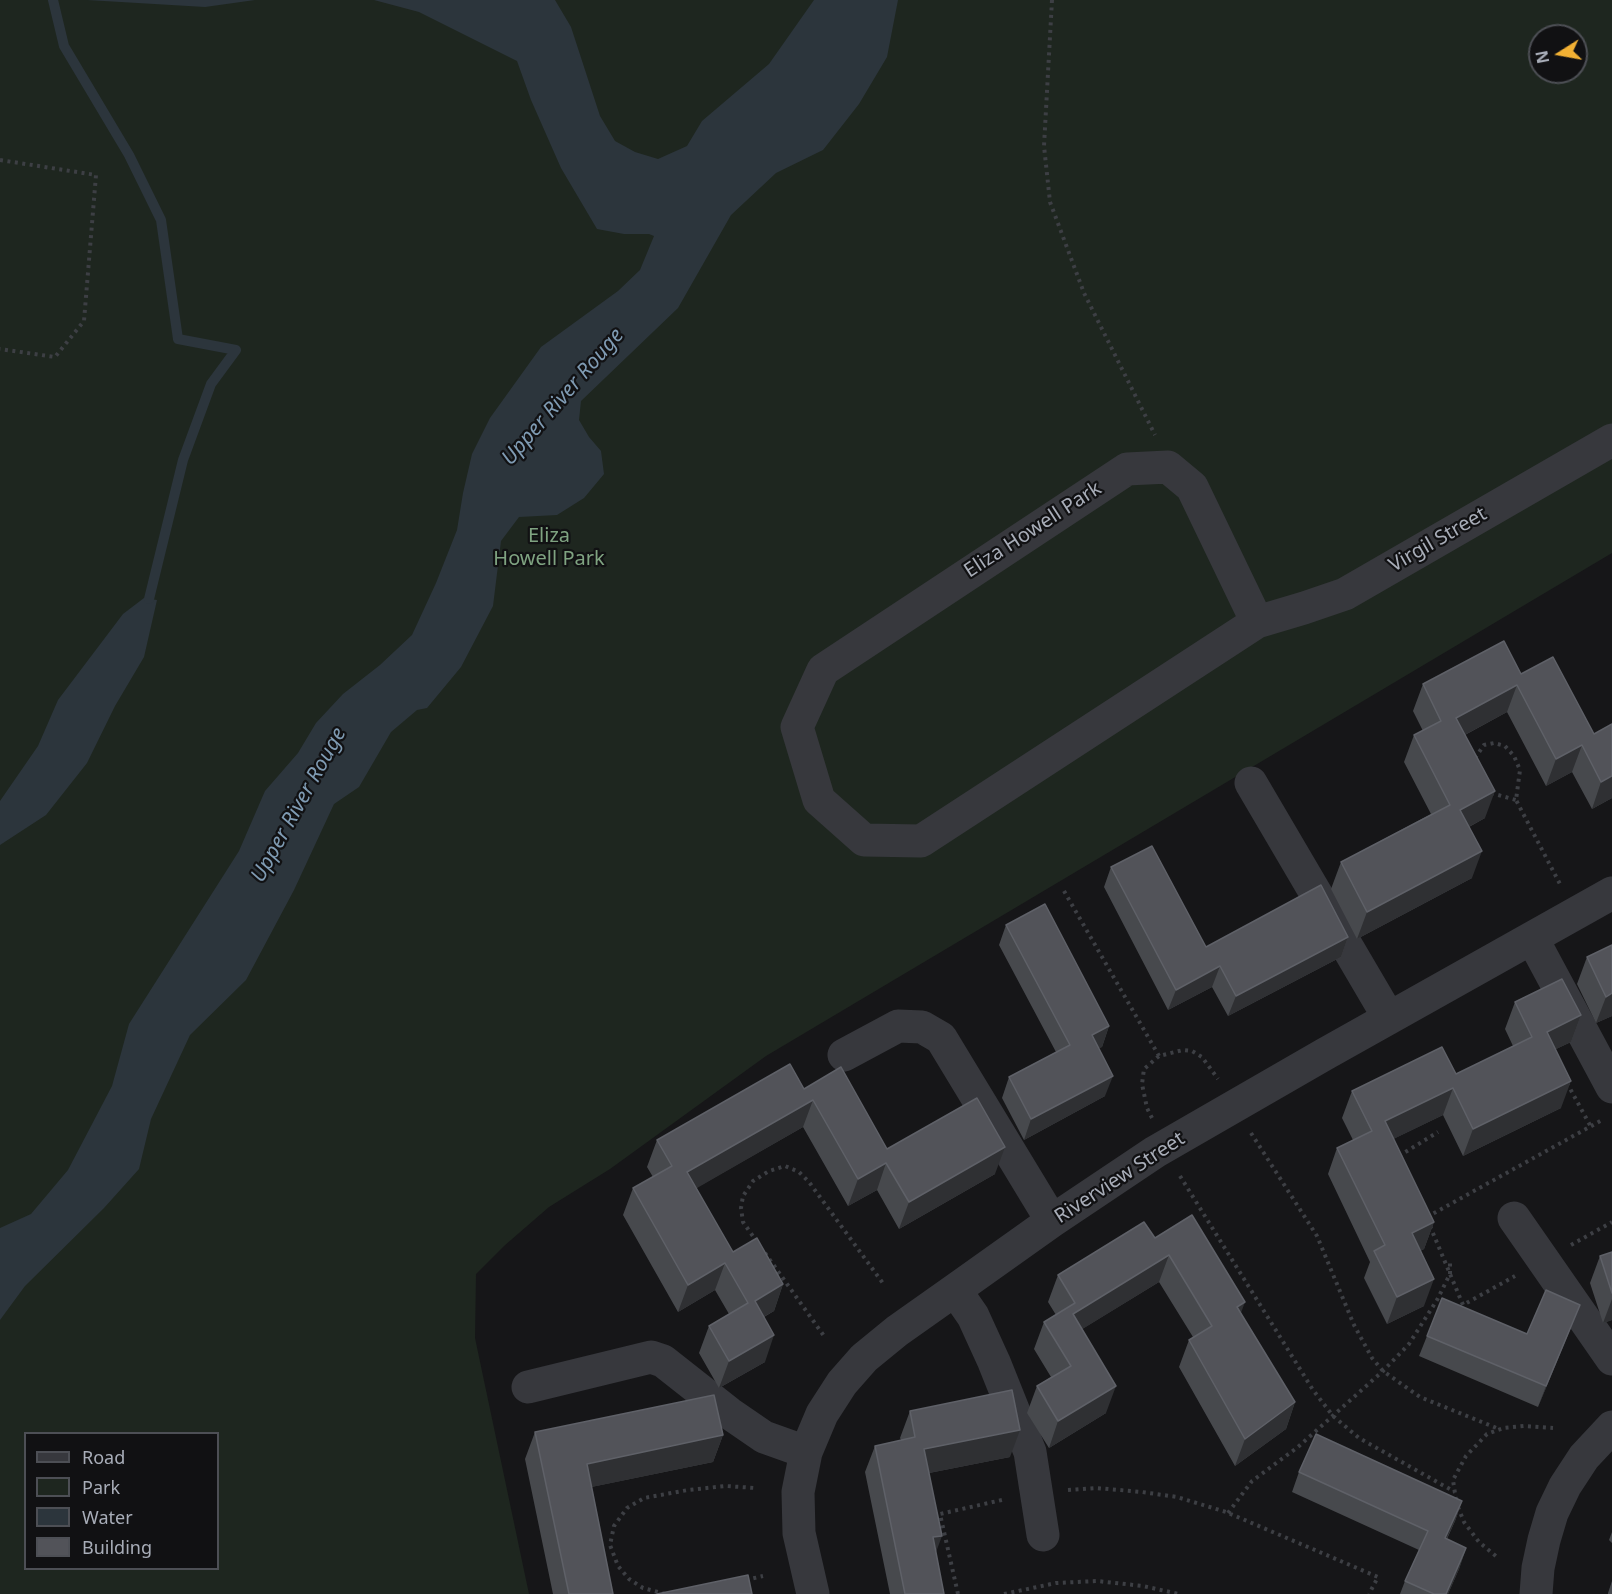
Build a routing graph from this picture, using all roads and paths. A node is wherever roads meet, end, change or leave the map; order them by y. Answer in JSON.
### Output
{"nodes":[{"id":1,"x":1052,"y":0,"type":"edge"},
{"id":2,"x":0,"y":160,"type":"edge"},
{"id":3,"x":0,"y":349,"type":"edge"},
{"id":4,"x":1612,"y":440,"type":"edge"},
{"id":5,"x":1168,"y":467,"type":"junction"},
{"id":6,"x":1257,"y":622,"type":"junction"},
{"id":7,"x":1474,"y":769,"type":"edge"},
{"id":8,"x":1251,"y":783,"type":"dead end"},
{"id":9,"x":1488,"y":791,"type":"edge"},
{"id":10,"x":1516,"y":800,"type":"junction"},
{"id":11,"x":1064,"y":891,"type":"dead end"},
{"id":12,"x":1612,"y":892,"type":"edge"},
{"id":13,"x":1576,"y":913,"type":"junction"},
{"id":14,"x":1532,"y":938,"type":"junction"},
{"id":15,"x":1389,"y":1018,"type":"junction"},
{"id":16,"x":844,"y":1054,"type":"dead end"},
{"id":17,"x":1159,"y":1056,"type":"junction"},
{"id":18,"x":1220,"y":1084,"type":"dead end"},
{"id":19,"x":1612,"y":1087,"type":"edge"},
{"id":20,"x":1147,"y":1108,"type":"dead end"},
{"id":21,"x":1612,"y":1115,"type":"edge"},
{"id":22,"x":1249,"y":1129,"type":"dead end"},
{"id":23,"x":1438,"y":1132,"type":"dead end"},
{"id":24,"x":1393,"y":1159,"type":"edge"},
{"id":25,"x":1176,"y":1170,"type":"dead end"},
{"id":26,"x":1421,"y":1208,"type":"edge"},
{"id":27,"x":1426,"y":1218,"type":"junction"},
{"id":28,"x":1514,"y":1218,"type":"dead end"},
{"id":29,"x":1052,"y":1221,"type":"junction"},
{"id":30,"x":1612,"y":1222,"type":"edge"},
{"id":31,"x":1567,"y":1247,"type":"dead end"},
{"id":32,"x":1450,"y":1259,"type":"dead end"},
{"id":33,"x":1524,"y":1271,"type":"dead end"},
{"id":34,"x":1450,"y":1274,"type":"junction"},
{"id":35,"x":885,"y":1286,"type":"dead end"},
{"id":36,"x":955,"y":1290,"type":"junction"},
{"id":37,"x":824,"y":1336,"type":"dead end"},
{"id":38,"x":1612,"y":1359,"type":"edge"},
{"id":39,"x":1383,"y":1371,"type":"junction"},
{"id":40,"x":528,"y":1387,"type":"dead end"},
{"id":41,"x":1333,"y":1416,"type":"junction"},
{"id":42,"x":1612,"y":1427,"type":"edge"},
{"id":43,"x":1553,"y":1428,"type":"dead end"},
{"id":44,"x":1499,"y":1430,"type":"junction"},
{"id":45,"x":806,"y":1452,"type":"junction"},
{"id":46,"x":755,"y":1488,"type":"dead end"},
{"id":47,"x":1066,"y":1491,"type":"dead end"},
{"id":48,"x":1455,"y":1492,"type":"junction"},
{"id":49,"x":1016,"y":1497,"type":"dead end"},
{"id":50,"x":1228,"y":1513,"type":"junction"},
{"id":51,"x":1043,"y":1535,"type":"dead end"},
{"id":52,"x":1497,"y":1557,"type":"dead end"},
{"id":53,"x":763,"y":1576,"type":"dead end"},
{"id":54,"x":742,"y":1581,"type":"edge"},
{"id":55,"x":671,"y":1594,"type":"edge"},
{"id":56,"x":813,"y":1594,"type":"edge"},
{"id":57,"x":958,"y":1594,"type":"edge"},
{"id":58,"x":1004,"y":1594,"type":"edge"},
{"id":59,"x":1179,"y":1594,"type":"edge"},
{"id":60,"x":1369,"y":1594,"type":"edge"},
{"id":61,"x":1536,"y":1594,"type":"edge"}],
"edges":[{"from":1,"to":5,"type":"path"},
{"from":2,"to":3,"type":"path"},
{"from":4,"to":6,"type":"street","name":"Virgil Street"},
{"from":5,"to":6,"type":"street"},
{"from":5,"to":6,"type":"street","name":"Eliza Howell Park"},
{"from":7,"to":10,"type":"path"},
{"from":8,"to":15,"type":"street"},
{"from":9,"to":10,"type":"path"},
{"from":10,"to":13,"type":"path"},
{"from":11,"to":17,"type":"path"},
{"from":12,"to":13,"type":"street","name":"Riverview Street"},
{"from":13,"to":14,"type":"street","name":"Riverview Street"},
{"from":14,"to":15,"type":"street","name":"Riverview Street"},
{"from":14,"to":19,"type":"street"},
{"from":15,"to":29,"type":"street","name":"Riverview Street"},
{"from":16,"to":29,"type":"street"},
{"from":17,"to":18,"type":"path"},
{"from":17,"to":20,"type":"path"},
{"from":21,"to":27,"type":"path"},
{"from":22,"to":39,"type":"path"},
{"from":23,"to":24,"type":"path"},
{"from":25,"to":41,"type":"path"},
{"from":26,"to":27,"type":"path"},
{"from":27,"to":34,"type":"path"},
{"from":28,"to":38,"type":"street"},
{"from":29,"to":36,"type":"street","name":"Riverview Street"},
{"from":30,"to":31,"type":"path"},
{"from":32,"to":34,"type":"path"},
{"from":33,"to":34,"type":"path"},
{"from":34,"to":39,"type":"path"},
{"from":35,"to":37,"type":"path"},
{"from":36,"to":45,"type":"street","name":"Riverview Street"},
{"from":36,"to":51,"type":"street"},
{"from":39,"to":41,"type":"path"},
{"from":39,"to":44,"type":"path"},
{"from":40,"to":45,"type":"street"},
{"from":41,"to":48,"type":"path"},
{"from":41,"to":50,"type":"path"},
{"from":42,"to":61,"type":"street"},
{"from":43,"to":44,"type":"path"},
{"from":44,"to":48,"type":"path"},
{"from":45,"to":56,"type":"street","name":"Riverview Street"},
{"from":46,"to":55,"type":"path"},
{"from":47,"to":50,"type":"path"},
{"from":48,"to":52,"type":"path"},
{"from":49,"to":57,"type":"path"},
{"from":50,"to":60,"type":"path"},
{"from":53,"to":54,"type":"path"},
{"from":58,"to":59,"type":"path"}]}
